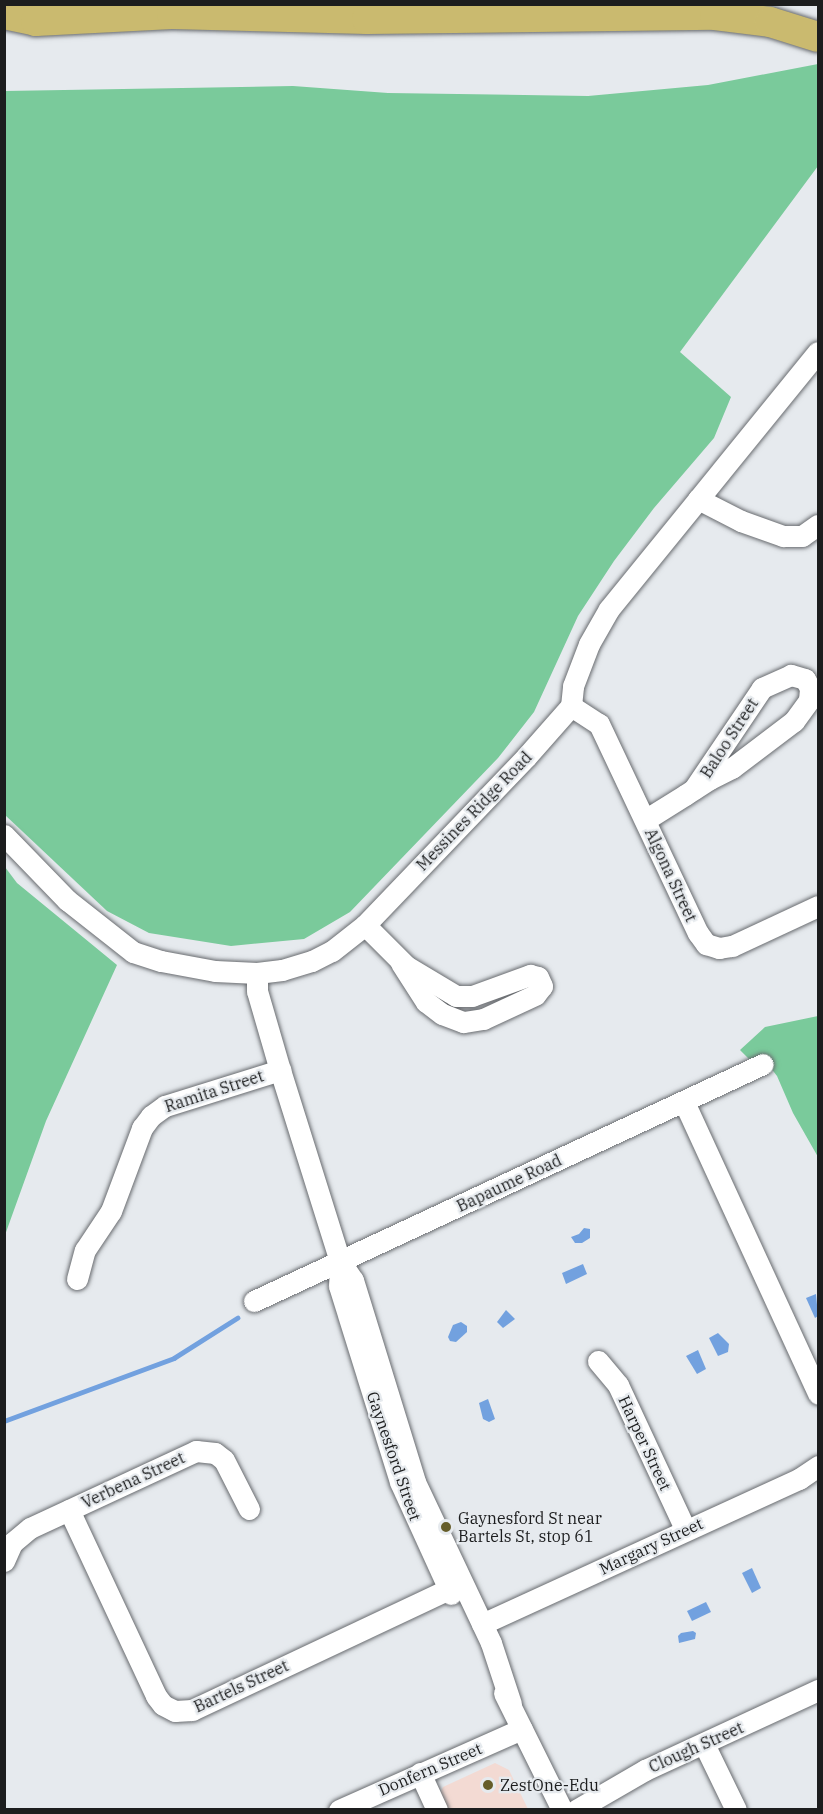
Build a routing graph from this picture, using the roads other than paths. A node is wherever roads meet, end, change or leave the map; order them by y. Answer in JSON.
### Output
{"nodes":[{"id":1,"x":50,"y":4,"type":"edge"},
{"id":2,"x":4,"y":13,"type":"edge"},
{"id":3,"x":819,"y":37,"type":"edge"},
{"id":4,"x":819,"y":352,"type":"edge"},
{"id":5,"x":698,"y":499,"type":"junction"},
{"id":6,"x":819,"y":525,"type":"edge"},
{"id":7,"x":571,"y":706,"type":"junction"},
{"id":8,"x":694,"y":789,"type":"junction"},
{"id":9,"x":645,"y":820,"type":"junction"},
{"id":10,"x":4,"y":835,"type":"edge"},
{"id":11,"x":819,"y":906,"type":"edge"},
{"id":12,"x":365,"y":925,"type":"junction"},
{"id":13,"x":401,"y":963,"type":"junction"},
{"id":14,"x":256,"y":973,"type":"junction"},
{"id":15,"x":763,"y":1064,"type":"dead end"},
{"id":16,"x":280,"y":1070,"type":"junction"},
{"id":17,"x":684,"y":1102,"type":"junction"},
{"id":18,"x":340,"y":1261,"type":"junction"},
{"id":19,"x":77,"y":1279,"type":"dead end"},
{"id":20,"x":254,"y":1301,"type":"dead end"},
{"id":21,"x":598,"y":1361,"type":"dead end"},
{"id":22,"x":819,"y":1394,"type":"edge"},
{"id":23,"x":819,"y":1466,"type":"edge"},
{"id":24,"x":249,"y":1509,"type":"dead end"},
{"id":25,"x":69,"y":1510,"type":"junction"},
{"id":26,"x":685,"y":1529,"type":"junction"},
{"id":27,"x":4,"y":1561,"type":"edge"},
{"id":28,"x":449,"y":1589,"type":"junction"},
{"id":29,"x":482,"y":1624,"type":"junction"},
{"id":30,"x":819,"y":1690,"type":"edge"},
{"id":31,"x":511,"y":1704,"type":"junction"},
{"id":32,"x":522,"y":1729,"type":"junction"},
{"id":33,"x":704,"y":1744,"type":"junction"},
{"id":34,"x":420,"y":1773,"type":"junction"},
{"id":35,"x":339,"y":1809,"type":"edge"},
{"id":36,"x":437,"y":1809,"type":"edge"},
{"id":37,"x":562,"y":1809,"type":"edge"},
{"id":38,"x":576,"y":1809,"type":"edge"},
{"id":39,"x":736,"y":1809,"type":"edge"}],
"edges":[{"from":1,"to":2,"type":"highway"},
{"from":2,"to":3,"type":"highway"},
{"from":4,"to":5,"type":"street"},
{"from":5,"to":6,"type":"street"},
{"from":5,"to":7,"type":"street"},
{"from":7,"to":9,"type":"street","name":"Algona Street"},
{"from":7,"to":12,"type":"street","name":"Messines Ridge Road"},
{"from":8,"to":8,"type":"street","name":"Baloo Street"},
{"from":8,"to":9,"type":"street","name":"Baloo Street"},
{"from":9,"to":11,"type":"street","name":"Algona Street"},
{"from":10,"to":14,"type":"street","name":"Messines Ridge Road"},
{"from":12,"to":13,"type":"street"},
{"from":12,"to":14,"type":"street","name":"Messines Ridge Road"},
{"from":13,"to":13,"type":"street"},
{"from":14,"to":16,"type":"street","name":"Gaynesford Street"},
{"from":15,"to":17,"type":"street","name":"Bapaume Road"},
{"from":16,"to":18,"type":"street","name":"Gaynesford Street"},
{"from":16,"to":19,"type":"street","name":"Ramita Street"},
{"from":17,"to":18,"type":"street","name":"Bapaume Road"},
{"from":17,"to":22,"type":"street"},
{"from":18,"to":20,"type":"street","name":"Bapaume Road"},
{"from":18,"to":28,"type":"street","name":"Gaynesford Street"},
{"from":18,"to":29,"type":"street","name":"Gaynesford Street"},
{"from":21,"to":26,"type":"street","name":"Harper Street"},
{"from":23,"to":26,"type":"street","name":"Margary Street"},
{"from":24,"to":25,"type":"street","name":"Verbena Street"},
{"from":25,"to":27,"type":"street","name":"Verbena Street"},
{"from":25,"to":28,"type":"street","name":"Bartels Street"},
{"from":26,"to":29,"type":"street","name":"Margary Street"},
{"from":28,"to":31,"type":"street","name":"Gaynesford Street"},
{"from":29,"to":31,"type":"street","name":"Gaynesford Street"},
{"from":30,"to":33,"type":"street","name":"Clough Street"},
{"from":31,"to":32,"type":"street","name":"Gaynesford Street"},
{"from":32,"to":34,"type":"street","name":"Donfern Street"},
{"from":32,"to":37,"type":"street","name":"Gaynesford Street"},
{"from":33,"to":38,"type":"street","name":"Clough Street"},
{"from":33,"to":39,"type":"street"},
{"from":34,"to":35,"type":"street","name":"Donfern Street"},
{"from":34,"to":36,"type":"street"}]}
